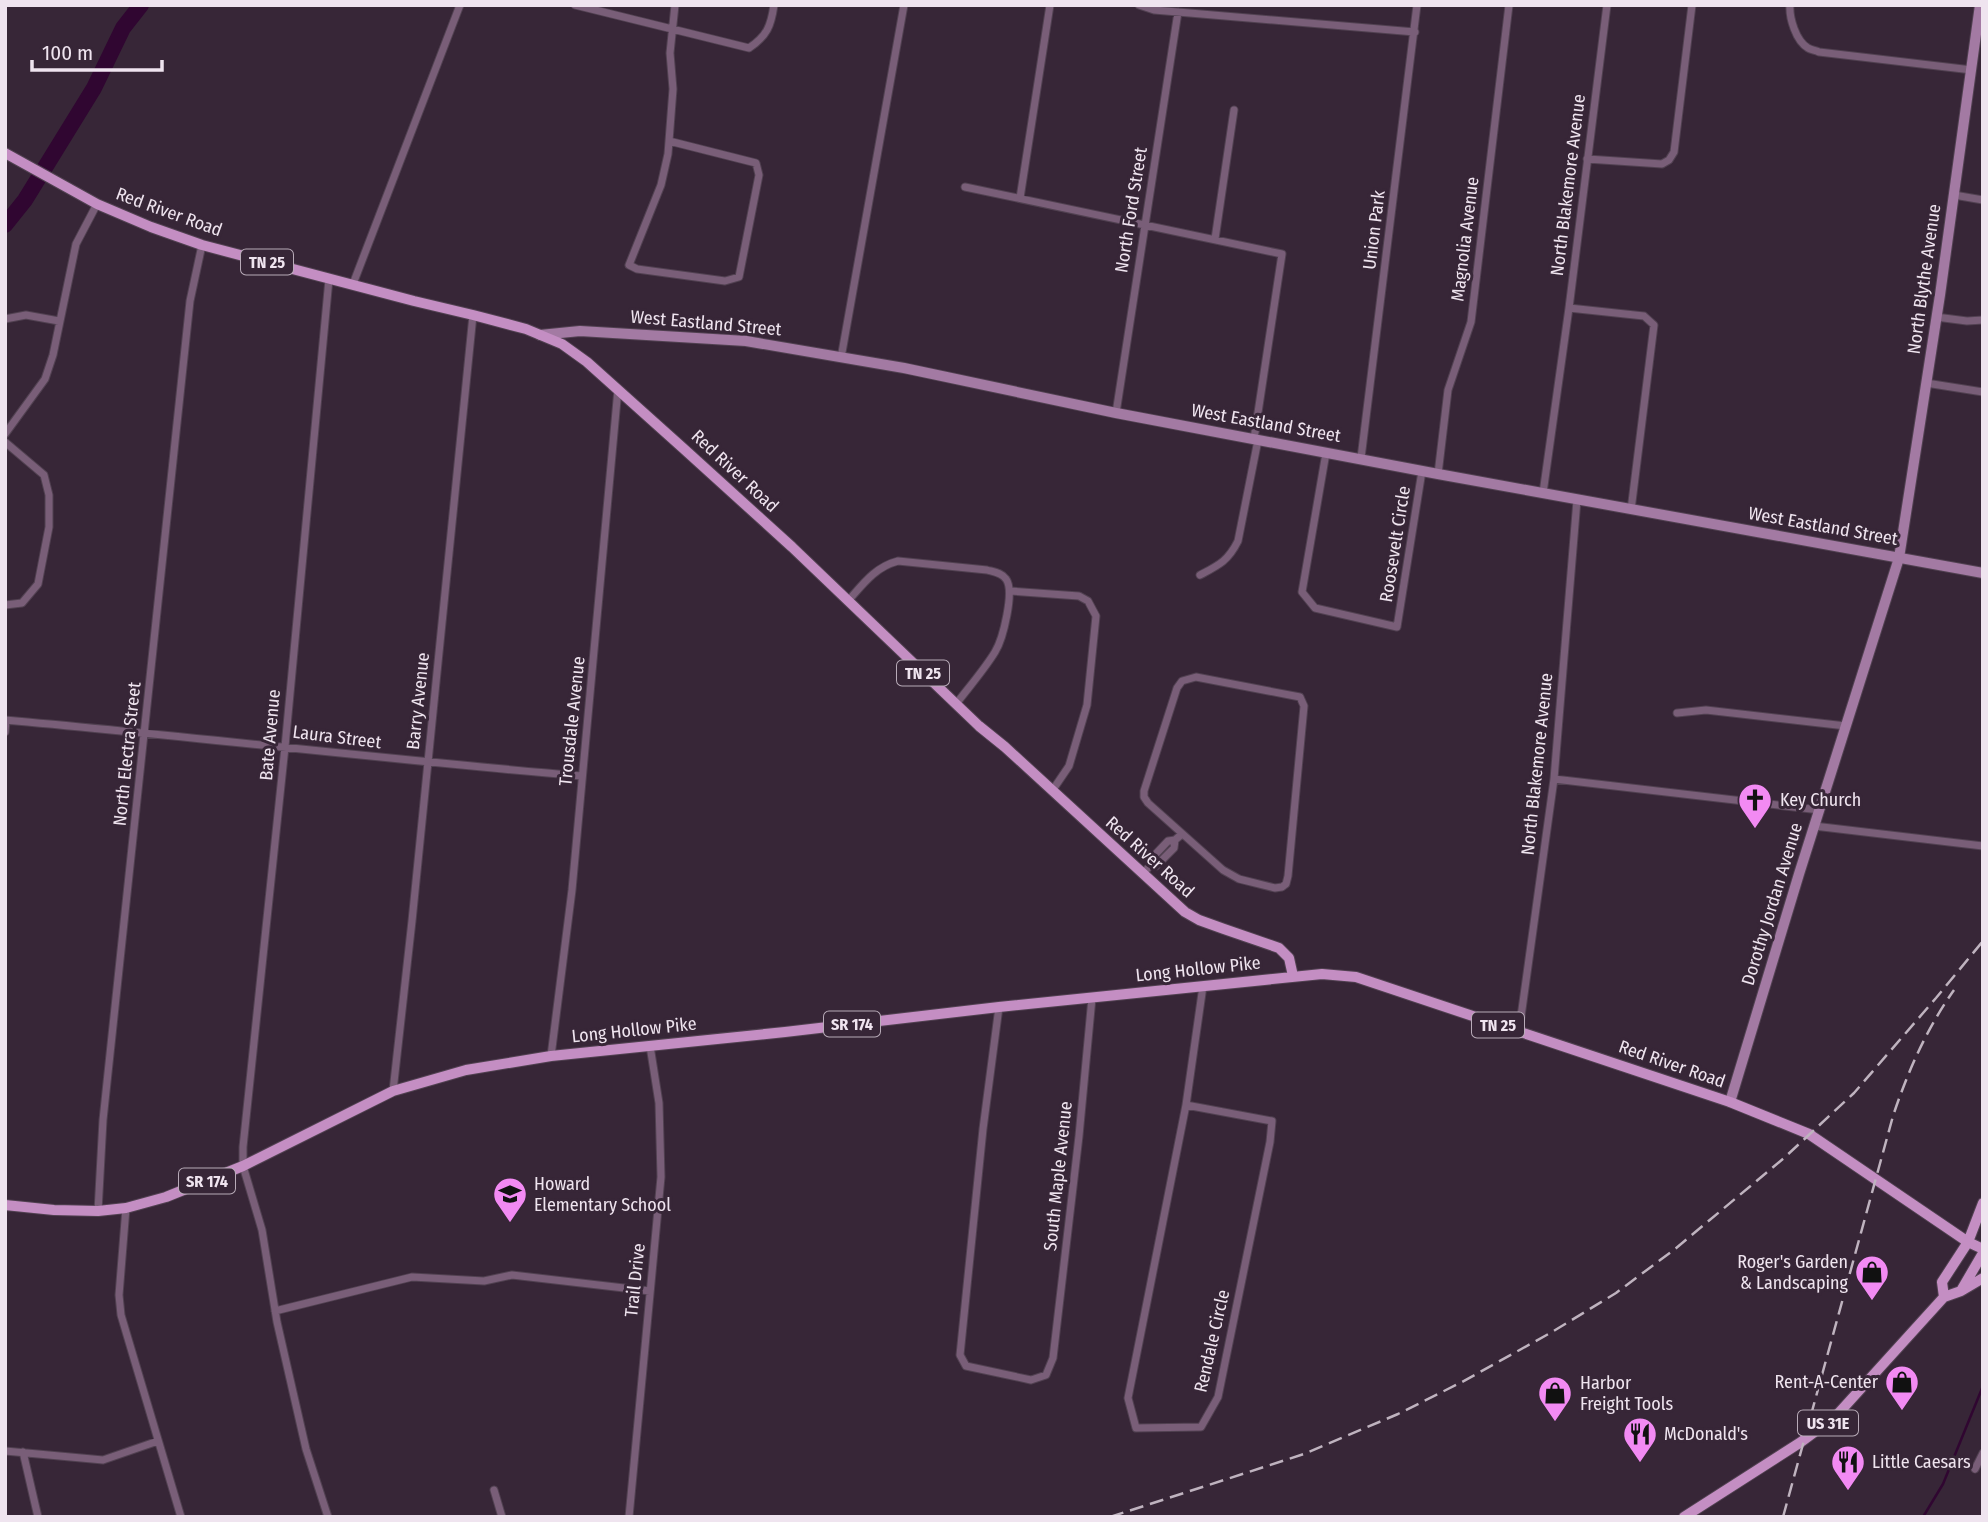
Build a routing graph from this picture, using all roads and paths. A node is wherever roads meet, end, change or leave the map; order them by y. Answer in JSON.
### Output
{"nodes":[{"id":1,"x":460,"y":5,"type":"edge"},
{"id":2,"x":575,"y":5,"type":"edge"},
{"id":3,"x":675,"y":5,"type":"edge"},
{"id":4,"x":774,"y":5,"type":"edge"},
{"id":5,"x":904,"y":5,"type":"edge"},
{"id":6,"x":1050,"y":5,"type":"edge"},
{"id":7,"x":1139,"y":5,"type":"edge"},
{"id":8,"x":1417,"y":5,"type":"edge"},
{"id":9,"x":1508,"y":5,"type":"edge"},
{"id":10,"x":1607,"y":5,"type":"edge"},
{"id":11,"x":1692,"y":5,"type":"edge"},
{"id":12,"x":1790,"y":5,"type":"edge"},
{"id":13,"x":1980,"y":5,"type":"edge"},
{"id":14,"x":1178,"y":12,"type":"junction"},
{"id":15,"x":671,"y":29,"type":"junction"},
{"id":16,"x":1415,"y":32,"type":"junction"},
{"id":17,"x":1972,"y":70,"type":"junction"},
{"id":18,"x":1234,"y":110,"type":"dead end"},
{"id":19,"x":669,"y":141,"type":"junction"},
{"id":20,"x":5,"y":153,"type":"edge"},
{"id":21,"x":1587,"y":159,"type":"junction"},
{"id":22,"x":965,"y":187,"type":"dead end"},
{"id":23,"x":1954,"y":195,"type":"junction"},
{"id":24,"x":1020,"y":198,"type":"junction"},
{"id":25,"x":1983,"y":200,"type":"edge"},
{"id":26,"x":97,"y":204,"type":"junction"},
{"id":27,"x":1144,"y":223,"type":"junction"},
{"id":28,"x":1215,"y":239,"type":"junction"},
{"id":29,"x":202,"y":246,"type":"junction"},
{"id":30,"x":329,"y":279,"type":"junction"},
{"id":31,"x":353,"y":284,"type":"junction"},
{"id":32,"x":1569,"y":308,"type":"junction"},
{"id":33,"x":473,"y":315,"type":"junction"},
{"id":34,"x":1936,"y":317,"type":"junction"},
{"id":35,"x":5,"y":319,"type":"edge"},
{"id":36,"x":1983,"y":320,"type":"edge"},
{"id":37,"x":59,"y":321,"type":"junction"},
{"id":38,"x":540,"y":335,"type":"junction"},
{"id":39,"x":562,"y":344,"type":"joint"},
{"id":40,"x":841,"y":358,"type":"junction"},
{"id":41,"x":1926,"y":383,"type":"junction"},
{"id":42,"x":618,"y":389,"type":"junction"},
{"id":43,"x":1983,"y":392,"type":"edge"},
{"id":44,"x":1116,"y":413,"type":"junction"},
{"id":45,"x":5,"y":433,"type":"edge"},
{"id":46,"x":1256,"y":440,"type":"junction"},
{"id":47,"x":5,"y":442,"type":"edge"},
{"id":48,"x":1326,"y":453,"type":"junction"},
{"id":49,"x":1361,"y":458,"type":"junction"},
{"id":50,"x":1422,"y":471,"type":"junction"},
{"id":51,"x":1438,"y":474,"type":"junction"},
{"id":52,"x":1543,"y":493,"type":"junction"},
{"id":53,"x":1577,"y":499,"type":"junction"},
{"id":54,"x":1631,"y":510,"type":"junction"},
{"id":55,"x":1899,"y":558,"type":"junction"},
{"id":56,"x":1983,"y":573,"type":"edge"},
{"id":57,"x":1200,"y":575,"type":"dead end"},
{"id":58,"x":1010,"y":592,"type":"junction"},
{"id":59,"x":848,"y":601,"type":"junction"},
{"id":60,"x":5,"y":605,"type":"edge"},
{"id":61,"x":956,"y":704,"type":"junction"},
{"id":62,"x":1677,"y":713,"type":"dead end"},
{"id":63,"x":6,"y":720,"type":"edge"},
{"id":64,"x":1846,"y":726,"type":"junction"},
{"id":65,"x":5,"y":732,"type":"edge"},
{"id":66,"x":145,"y":732,"type":"junction"},
{"id":67,"x":285,"y":747,"type":"junction"},
{"id":68,"x":427,"y":763,"type":"junction"},
{"id":69,"x":582,"y":776,"type":"junction"},
{"id":70,"x":1554,"y":779,"type":"junction"},
{"id":71,"x":1052,"y":791,"type":"junction"},
{"id":72,"x":1819,"y":810,"type":"junction"},
{"id":73,"x":1814,"y":827,"type":"junction"},
{"id":74,"x":1182,"y":834,"type":"junction"},
{"id":75,"x":1983,"y":846,"type":"edge"},
{"id":76,"x":1146,"y":870,"type":"junction"},
{"id":77,"x":1293,"y":976,"type":"junction"},
{"id":78,"x":1203,"y":986,"type":"junction"},
{"id":79,"x":1092,"y":998,"type":"junction"},
{"id":80,"x":999,"y":1007,"type":"junction"},
{"id":81,"x":1519,"y":1031,"type":"junction"},
{"id":82,"x":650,"y":1046,"type":"junction"},
{"id":83,"x":551,"y":1056,"type":"junction"},
{"id":84,"x":393,"y":1091,"type":"junction"},
{"id":85,"x":1730,"y":1102,"type":"junction"},
{"id":86,"x":1186,"y":1105,"type":"junction"},
{"id":87,"x":243,"y":1166,"type":"junction"},
{"id":88,"x":1983,"y":1203,"type":"edge"},
{"id":89,"x":5,"y":1205,"type":"edge"},
{"id":90,"x":126,"y":1208,"type":"junction"},
{"id":91,"x":98,"y":1211,"type":"junction"},
{"id":92,"x":1968,"y":1242,"type":"junction"},
{"id":93,"x":1983,"y":1251,"type":"edge"},
{"id":94,"x":1983,"y":1278,"type":"edge"},
{"id":95,"x":650,"y":1291,"type":"junction"},
{"id":96,"x":1961,"y":1291,"type":"junction"},
{"id":97,"x":1944,"y":1297,"type":"junction"},
{"id":98,"x":275,"y":1311,"type":"junction"},
{"id":99,"x":158,"y":1441,"type":"junction"},
{"id":100,"x":5,"y":1451,"type":"edge"},
{"id":101,"x":23,"y":1452,"type":"junction"},
{"id":102,"x":1983,"y":1453,"type":"edge"},
{"id":103,"x":1975,"y":1469,"type":"dead end"},
{"id":104,"x":494,"y":1490,"type":"dead end"},
{"id":105,"x":38,"y":1517,"type":"edge"},
{"id":106,"x":181,"y":1517,"type":"edge"},
{"id":107,"x":328,"y":1517,"type":"edge"},
{"id":108,"x":502,"y":1517,"type":"edge"},
{"id":109,"x":629,"y":1517,"type":"edge"},
{"id":110,"x":1684,"y":1517,"type":"edge"}],
"edges":[{"from":1,"to":31,"type":"street"},
{"from":2,"to":15,"type":"street"},
{"from":3,"to":15,"type":"street"},
{"from":4,"to":15,"type":"street"},
{"from":5,"to":40,"type":"street"},
{"from":6,"to":24,"type":"street"},
{"from":7,"to":14,"type":"street"},
{"from":8,"to":16,"type":"street","name":"Union Park"},
{"from":9,"to":51,"type":"street","name":"Magnolia Avenue"},
{"from":10,"to":21,"type":"street","name":"North Blakemore Avenue"},
{"from":11,"to":21,"type":"street"},
{"from":12,"to":17,"type":"street"},
{"from":13,"to":17,"type":"street","name":"North Blythe Avenue"},
{"from":14,"to":16,"type":"street"},
{"from":14,"to":27,"type":"street","name":"North Ford Street"},
{"from":15,"to":19,"type":"street"},
{"from":16,"to":49,"type":"street","name":"Union Park"},
{"from":17,"to":23,"type":"street","name":"North Blythe Avenue"},
{"from":18,"to":28,"type":"street"},
{"from":19,"to":19,"type":"street"},
{"from":20,"to":26,"type":"main road","name":"Red River Road","number":"TN 25"},
{"from":21,"to":32,"type":"street","name":"North Blakemore Avenue"},
{"from":22,"to":24,"type":"street"},
{"from":23,"to":25,"type":"street"},
{"from":23,"to":34,"type":"street","name":"North Blythe Avenue"},
{"from":24,"to":27,"type":"street"},
{"from":26,"to":29,"type":"main road","name":"Red River Road","number":"TN 25"},
{"from":26,"to":37,"type":"street"},
{"from":27,"to":28,"type":"street"},
{"from":27,"to":44,"type":"street","name":"North Ford Street"},
{"from":28,"to":46,"type":"street"},
{"from":29,"to":30,"type":"main road","name":"Red River Road","number":"TN 25"},
{"from":29,"to":66,"type":"street","name":"North Electra Street"},
{"from":30,"to":31,"type":"main road","name":"Red River Road","number":"TN 25"},
{"from":30,"to":67,"type":"street","name":"Bate Avenue"},
{"from":31,"to":33,"type":"main road","name":"Red River Road","number":"TN 25"},
{"from":32,"to":52,"type":"street","name":"North Blakemore Avenue"},
{"from":32,"to":54,"type":"street"},
{"from":33,"to":38,"type":"main road","name":"West Eastland Street","number":"TN 25"},
{"from":33,"to":68,"type":"street","name":"Barry Avenue"},
{"from":34,"to":36,"type":"street"},
{"from":34,"to":41,"type":"street","name":"North Blythe Avenue"},
{"from":35,"to":37,"type":"street"},
{"from":37,"to":45,"type":"street"},
{"from":38,"to":39,"type":"main road","name":"West Eastland Street","number":"TN 25"},
{"from":38,"to":40,"type":"street","name":"West Eastland Street"},
{"from":39,"to":42,"type":"main road","name":"Red River Road","number":"TN 25"},
{"from":40,"to":44,"type":"street","name":"West Eastland Street"},
{"from":41,"to":43,"type":"street"},
{"from":41,"to":55,"type":"street","name":"North Blythe Avenue"},
{"from":42,"to":59,"type":"main road","name":"Red River Road","number":"TN 25"},
{"from":42,"to":69,"type":"street","name":"Trousdale Avenue"},
{"from":44,"to":46,"type":"street","name":"West Eastland Street"},
{"from":46,"to":48,"type":"street","name":"West Eastland Street"},
{"from":46,"to":57,"type":"street"},
{"from":47,"to":60,"type":"street"},
{"from":48,"to":49,"type":"street","name":"West Eastland Street"},
{"from":48,"to":50,"type":"street","name":"Roosevelt Circle"},
{"from":49,"to":50,"type":"street","name":"West Eastland Street"},
{"from":50,"to":51,"type":"street","name":"West Eastland Street"},
{"from":51,"to":52,"type":"street","name":"West Eastland Street"},
{"from":52,"to":53,"type":"street","name":"West Eastland Street"},
{"from":53,"to":54,"type":"street","name":"West Eastland Street"},
{"from":53,"to":70,"type":"street","name":"North Blakemore Avenue"},
{"from":54,"to":55,"type":"street","name":"West Eastland Street"},
{"from":55,"to":56,"type":"street","name":"West Eastland Street"},
{"from":55,"to":64,"type":"street","name":"Dorothy Jordan Avenue"},
{"from":58,"to":59,"type":"street"},
{"from":58,"to":61,"type":"street"},
{"from":58,"to":71,"type":"street"},
{"from":59,"to":61,"type":"main road","name":"Red River Road","number":"TN 25"},
{"from":61,"to":71,"type":"main road","name":"Red River Road","number":"TN 25"},
{"from":62,"to":64,"type":"street"},
{"from":63,"to":65,"type":"street"},
{"from":63,"to":66,"type":"street","name":"Laura Street"},
{"from":64,"to":72,"type":"street","name":"Dorothy Jordan Avenue"},
{"from":66,"to":67,"type":"street","name":"Laura Street"},
{"from":66,"to":91,"type":"street","name":"North Electra Street"},
{"from":67,"to":68,"type":"street","name":"Laura Street"},
{"from":67,"to":87,"type":"street","name":"Bate Avenue"},
{"from":68,"to":69,"type":"street","name":"Laura Street"},
{"from":68,"to":84,"type":"street","name":"Barry Avenue"},
{"from":69,"to":83,"type":"street","name":"Trousdale Avenue"},
{"from":70,"to":72,"type":"street"},
{"from":70,"to":81,"type":"street","name":"North Blakemore Avenue"},
{"from":71,"to":76,"type":"main road","name":"Red River Road","number":"TN 25"},
{"from":72,"to":73,"type":"street","name":"Dorothy Jordan Avenue"},
{"from":73,"to":75,"type":"street"},
{"from":73,"to":85,"type":"street","name":"Dorothy Jordan Avenue"},
{"from":74,"to":74,"type":"street"},
{"from":74,"to":76,"type":"street"},
{"from":76,"to":77,"type":"main road","name":"Red River Road","number":"TN 25"},
{"from":77,"to":78,"type":"main road","name":"Long Hollow Pike","number":"SR 174"},
{"from":77,"to":81,"type":"main road","name":"Red River Road","number":"TN 25"},
{"from":78,"to":79,"type":"main road","name":"Long Hollow Pike","number":"SR 174"},
{"from":78,"to":86,"type":"street","name":"Rendale Circle"},
{"from":79,"to":80,"type":"main road","name":"Long Hollow Pike","number":"SR 174"},
{"from":79,"to":80,"type":"street","name":"South Maple Avenue"},
{"from":80,"to":82,"type":"main road","name":"Long Hollow Pike","number":"SR 174"},
{"from":81,"to":85,"type":"main road","name":"Red River Road","number":"TN 25"},
{"from":82,"to":83,"type":"main road","name":"Long Hollow Pike","number":"SR 174"},
{"from":82,"to":95,"type":"street","name":"Trail Drive"},
{"from":83,"to":84,"type":"main road","name":"Long Hollow Pike","number":"SR 174"},
{"from":84,"to":87,"type":"main road","name":"Long Hollow Pike","number":"SR 174"},
{"from":85,"to":92,"type":"main road","name":"Red River Road","number":"TN 25"},
{"from":86,"to":86,"type":"street","name":"Rendale Circle"},
{"from":87,"to":90,"type":"main road","name":"Long Hollow Pike","number":"SR 174"},
{"from":87,"to":98,"type":"street","name":"Bate Avenue"},
{"from":88,"to":92,"type":"main road","number":"US 31E"},
{"from":89,"to":91,"type":"main road","name":"Long Hollow Pike","number":"SR 174"},
{"from":90,"to":91,"type":"main road","name":"Long Hollow Pike","number":"SR 174"},
{"from":90,"to":99,"type":"street"},
{"from":92,"to":93,"type":"main road","name":"Red River Road","number":"TN 25"},
{"from":92,"to":97,"type":"main road","number":"US 31E"},
{"from":93,"to":96,"type":"main road"},
{"from":94,"to":96,"type":"main road"},
{"from":95,"to":98,"type":"street"},
{"from":95,"to":109,"type":"street","name":"Trail Drive"},
{"from":96,"to":97,"type":"main road","number":"US 31E"},
{"from":97,"to":110,"type":"main road","number":"US 31E"},
{"from":98,"to":107,"type":"street","name":"Bate Avenue"},
{"from":99,"to":101,"type":"street"},
{"from":99,"to":106,"type":"street"},
{"from":100,"to":101,"type":"street"},
{"from":101,"to":105,"type":"street"},
{"from":102,"to":103,"type":"street"},
{"from":104,"to":108,"type":"street"}]}
